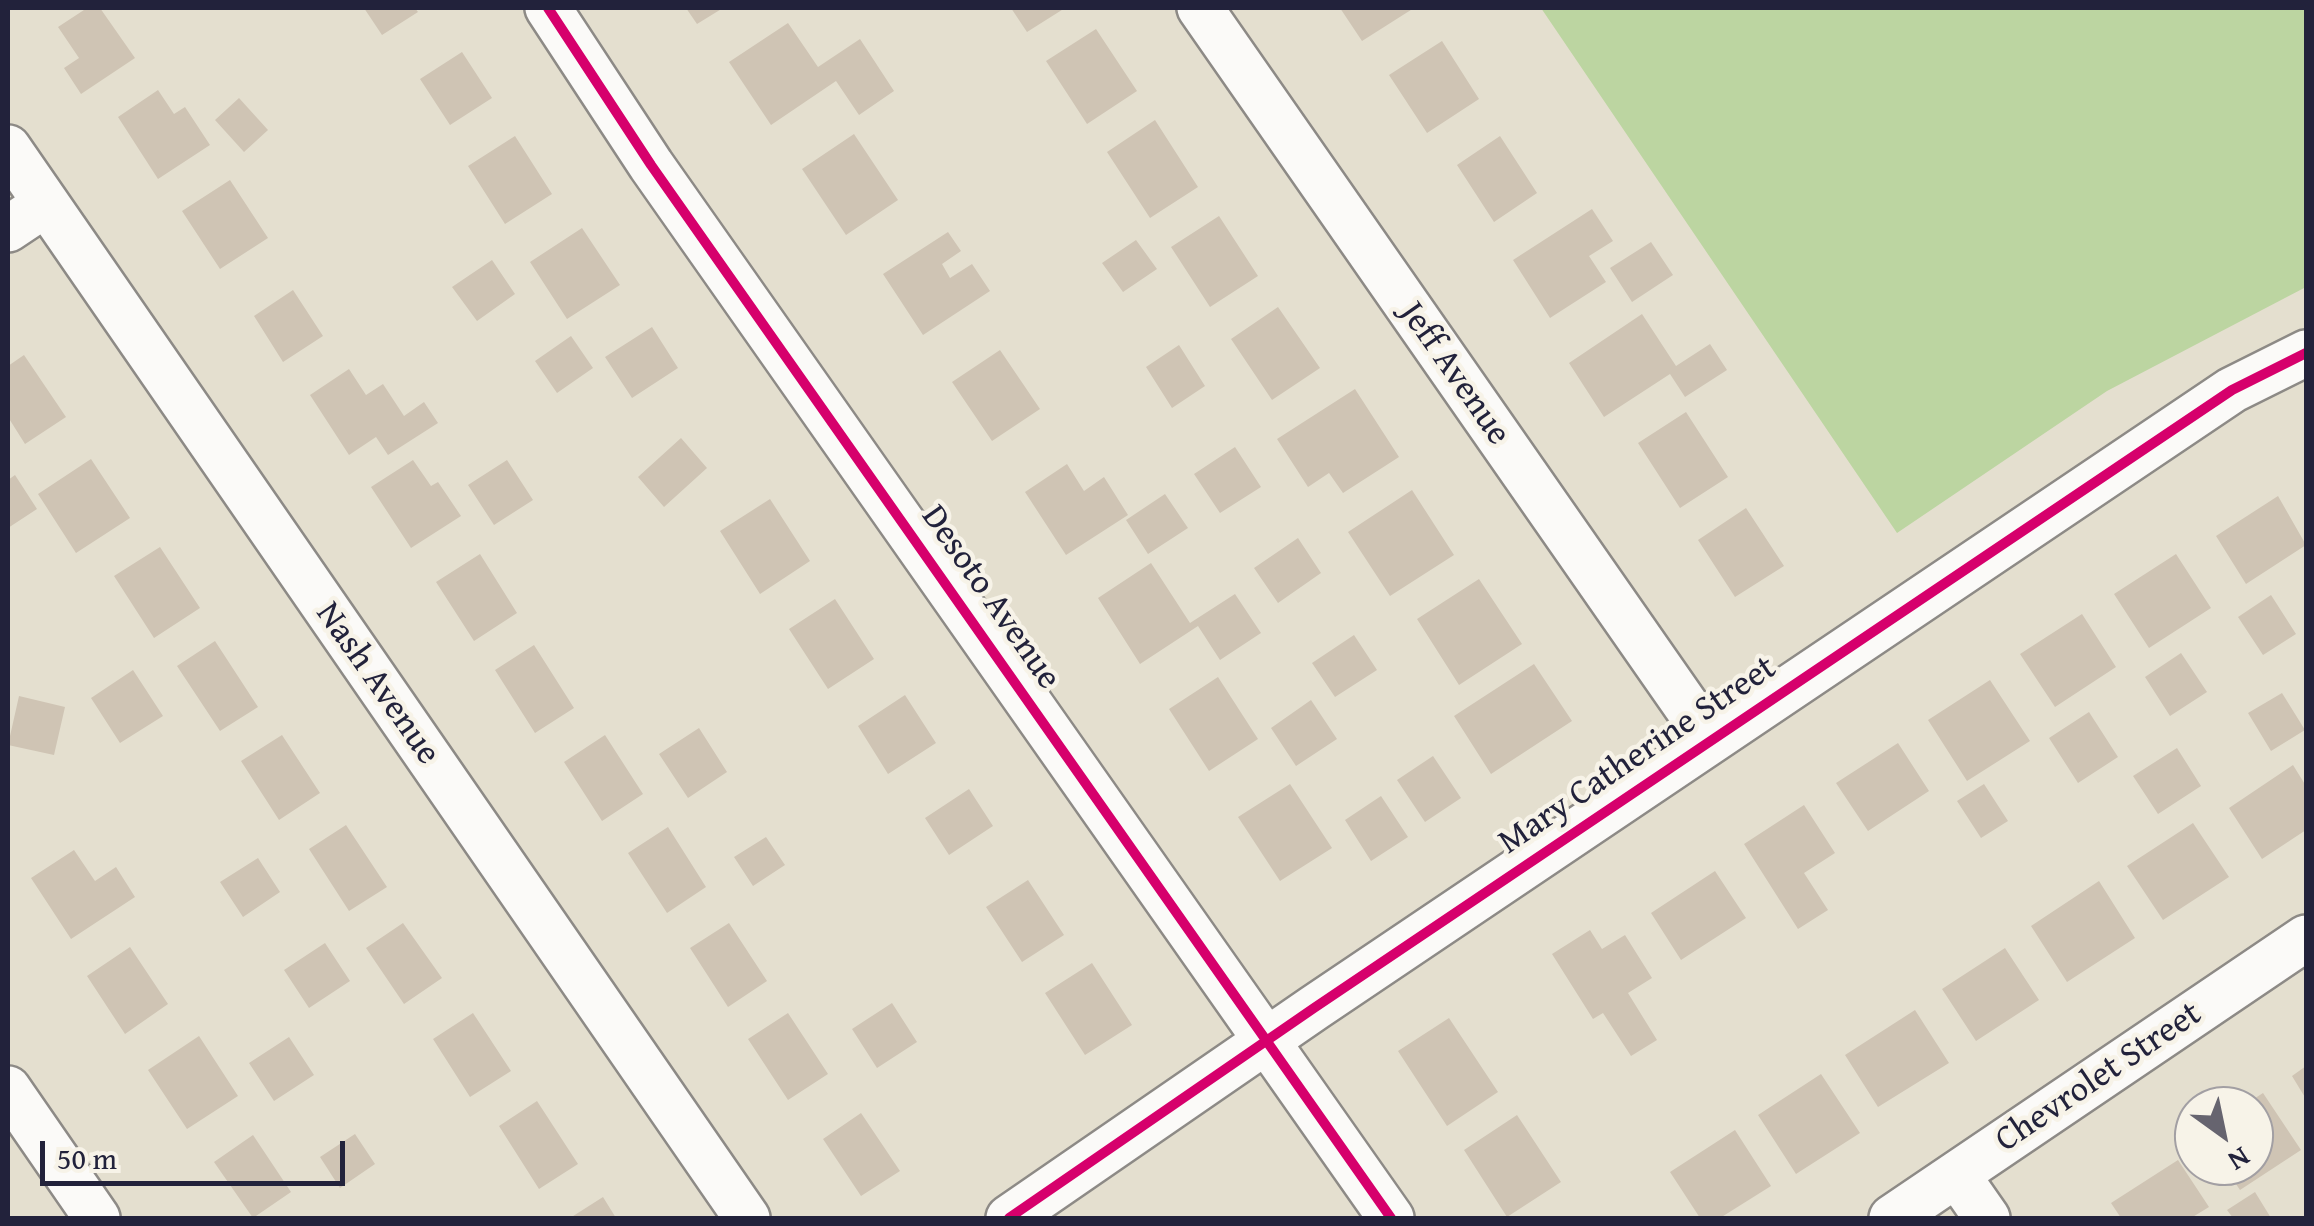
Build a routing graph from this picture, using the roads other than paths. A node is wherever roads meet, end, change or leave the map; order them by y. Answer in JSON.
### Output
{"nodes":[{"id":1,"x":548,"y":8,"type":"edge"},
{"id":2,"x":1200,"y":8,"type":"edge"},
{"id":3,"x":8,"y":148,"type":"edge"},
{"id":4,"x":26,"y":217,"type":"edge"},
{"id":5,"x":2306,"y":353,"type":"edge"},
{"id":6,"x":1710,"y":740,"type":"junction"},
{"id":7,"x":2306,"y":938,"type":"edge"},
{"id":8,"x":1268,"y":1040,"type":"junction"},
{"id":9,"x":8,"y":1090,"type":"edge"},
{"id":10,"x":1957,"y":1175,"type":"junction"},
{"id":11,"x":97,"y":1218,"type":"edge"},
{"id":12,"x":748,"y":1218,"type":"edge"},
{"id":13,"x":1009,"y":1218,"type":"edge"},
{"id":14,"x":1391,"y":1218,"type":"edge"},
{"id":15,"x":1892,"y":1218,"type":"edge"},
{"id":16,"x":1987,"y":1218,"type":"edge"}],
"edges":[{"from":1,"to":8,"type":"street","name":"Desoto Avenue"},
{"from":2,"to":6,"type":"street","name":"Jeff Avenue"},
{"from":3,"to":4,"type":"street","name":"Nash Avenue"},
{"from":4,"to":12,"type":"street","name":"Nash Avenue"},
{"from":5,"to":6,"type":"street","name":"Mary Catherine Street"},
{"from":6,"to":8,"type":"street","name":"Mary Catherine Street"},
{"from":7,"to":10,"type":"street","name":"Chevrolet Street"},
{"from":8,"to":13,"type":"street","name":"Mary Catherine Street"},
{"from":8,"to":14,"type":"street","name":"Desoto Avenue"},
{"from":9,"to":11,"type":"street"},
{"from":10,"to":15,"type":"street","name":"Chevrolet Street"},
{"from":10,"to":16,"type":"street"}]}
